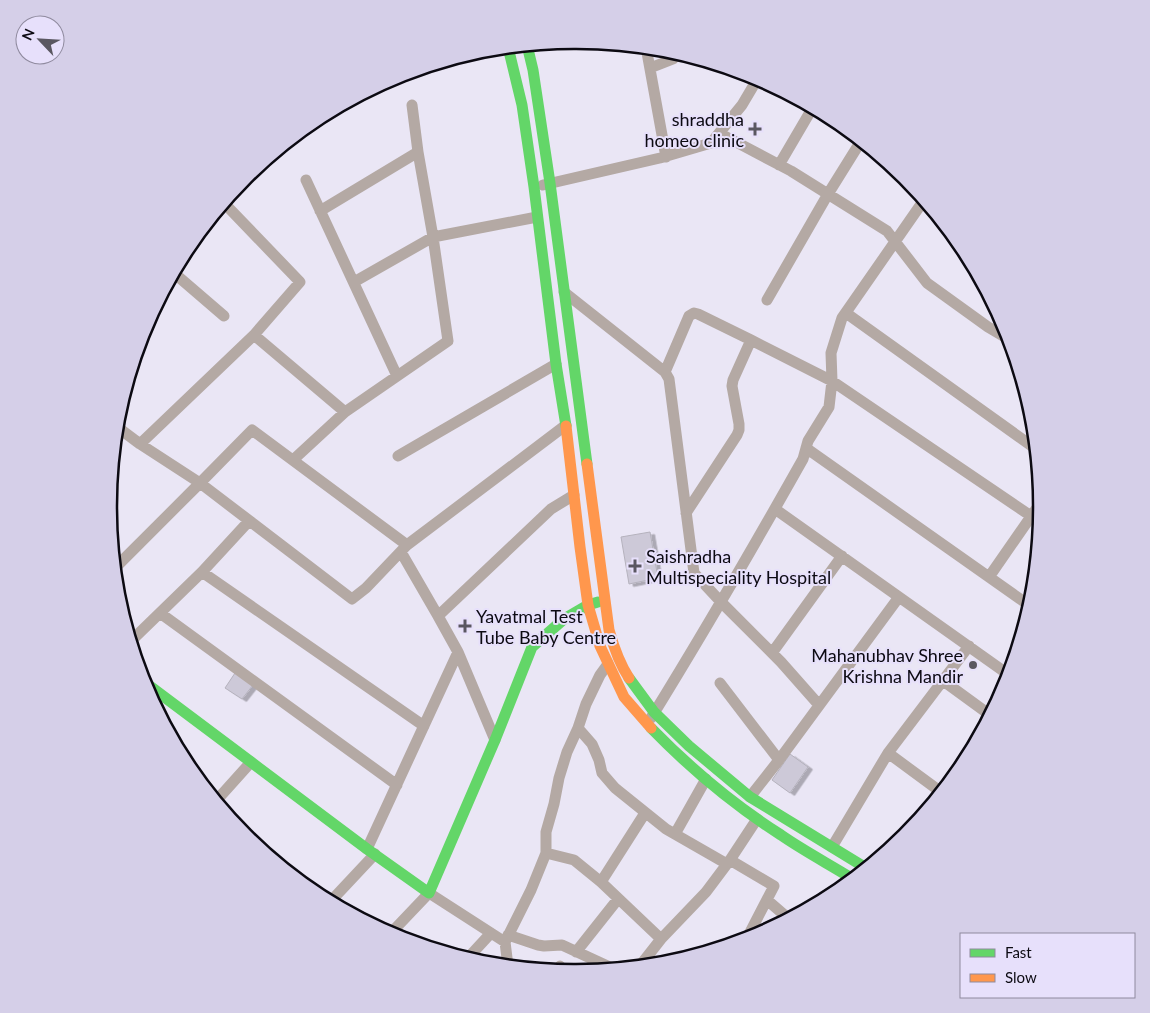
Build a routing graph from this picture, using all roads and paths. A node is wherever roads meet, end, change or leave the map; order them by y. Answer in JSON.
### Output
{"nodes":[{"id":1,"x":529,"y":52,"type":"edge"},
{"id":2,"x":510,"y":54,"type":"edge"},
{"id":3,"x":648,"y":55,"type":"edge"},
{"id":4,"x":672,"y":60,"type":"edge"},
{"id":5,"x":650,"y":68,"type":"junction"},
{"id":6,"x":754,"y":86,"type":"edge"},
{"id":7,"x":412,"y":105,"type":"dead end"},
{"id":8,"x":809,"y":113,"type":"edge"},
{"id":9,"x":719,"y":133,"type":"junction"},
{"id":10,"x":858,"y":146,"type":"edge"},
{"id":11,"x":418,"y":152,"type":"junction"},
{"id":12,"x":666,"y":156,"type":"junction"},
{"id":13,"x":779,"y":165,"type":"junction"},
{"id":14,"x":306,"y":180,"type":"dead end"},
{"id":15,"x":550,"y":183,"type":"junction"},
{"id":16,"x":534,"y":187,"type":"junction"},
{"id":17,"x":828,"y":194,"type":"junction"},
{"id":18,"x":920,"y":206,"type":"edge"},
{"id":19,"x":229,"y":208,"type":"edge"},
{"id":20,"x":320,"y":211,"type":"junction"},
{"id":21,"x":537,"y":217,"type":"junction"},
{"id":22,"x":433,"y":237,"type":"junction"},
{"id":23,"x":895,"y":241,"type":"junction"},
{"id":24,"x":179,"y":278,"type":"edge"},
{"id":25,"x":354,"y":282,"type":"junction"},
{"id":26,"x":564,"y":292,"type":"junction"},
{"id":27,"x":767,"y":300,"type":"dead end"},
{"id":28,"x":846,"y":313,"type":"junction"},
{"id":29,"x":224,"y":316,"type":"dead end"},
{"id":30,"x":999,"y":333,"type":"edge"},
{"id":31,"x":254,"y":335,"type":"junction"},
{"id":32,"x":751,"y":340,"type":"junction"},
{"id":33,"x":556,"y":364,"type":"junction"},
{"id":34,"x":665,"y":372,"type":"junction"},
{"id":35,"x":397,"y":376,"type":"junction"},
{"id":36,"x":832,"y":380,"type":"junction"},
{"id":37,"x":578,"y":394,"type":"junction"},
{"id":38,"x":561,"y":396,"type":"junction"},
{"id":39,"x":345,"y":412,"type":"junction"},
{"id":40,"x":566,"y":425,"type":"junction"},
{"id":41,"x":123,"y":434,"type":"edge"},
{"id":42,"x":140,"y":444,"type":"junction"},
{"id":43,"x":1028,"y":444,"type":"edge"},
{"id":44,"x":806,"y":448,"type":"junction"},
{"id":45,"x":398,"y":456,"type":"dead end"},
{"id":46,"x":293,"y":460,"type":"junction"},
{"id":47,"x":200,"y":484,"type":"junction"},
{"id":48,"x":574,"y":495,"type":"junction"},
{"id":49,"x":775,"y":509,"type":"junction"},
{"id":50,"x":686,"y":513,"type":"junction"},
{"id":51,"x":1033,"y":514,"type":"edge"},
{"id":52,"x":1031,"y":516,"type":"junction"},
{"id":53,"x":249,"y":521,"type":"junction"},
{"id":54,"x":404,"y":548,"type":"junction"},
{"id":55,"x":842,"y":556,"type":"junction"},
{"id":56,"x":120,"y":558,"type":"edge"},
{"id":57,"x":202,"y":572,"type":"junction"},
{"id":58,"x":989,"y":577,"type":"junction"},
{"id":59,"x":898,"y":597,"type":"junction"},
{"id":60,"x":605,"y":600,"type":"junction"},
{"id":61,"x":1023,"y":601,"type":"edge"},
{"id":62,"x":721,"y":602,"type":"junction"},
{"id":63,"x":588,"y":605,"type":"junction"},
{"id":64,"x":160,"y":613,"type":"junction"},
{"id":65,"x":438,"y":616,"type":"junction"},
{"id":66,"x":136,"y":636,"type":"edge"},
{"id":67,"x":969,"y":646,"type":"junction"},
{"id":68,"x":458,"y":652,"type":"junction"},
{"id":69,"x":772,"y":653,"type":"junction"},
{"id":70,"x":608,"y":664,"type":"junction"},
{"id":71,"x":1002,"y":670,"type":"edge"},
{"id":72,"x":942,"y":680,"type":"junction"},
{"id":73,"x":720,"y":683,"type":"dead end"},
{"id":74,"x":156,"y":691,"type":"edge"},
{"id":75,"x":819,"y":705,"type":"junction"},
{"id":76,"x":985,"y":711,"type":"edge"},
{"id":77,"x":654,"y":712,"type":"junction"},
{"id":78,"x":647,"y":724,"type":"junction"},
{"id":79,"x":424,"y":726,"type":"junction"},
{"id":80,"x":578,"y":728,"type":"junction"},
{"id":81,"x":495,"y":740,"type":"junction"},
{"id":82,"x":888,"y":753,"type":"junction"},
{"id":83,"x":779,"y":760,"type":"junction"},
{"id":84,"x":250,"y":762,"type":"junction"},
{"id":85,"x":706,"y":779,"type":"junction"},
{"id":86,"x":397,"y":785,"type":"junction"},
{"id":87,"x":936,"y":788,"type":"edge"},
{"id":88,"x":221,"y":796,"type":"edge"},
{"id":89,"x":750,"y":797,"type":"junction"},
{"id":90,"x":645,"y":813,"type":"junction"},
{"id":91,"x":757,"y":819,"type":"junction"},
{"id":92,"x":675,"y":834,"type":"junction"},
{"id":93,"x":832,"y":847,"type":"junction"},
{"id":94,"x":371,"y":852,"type":"junction"},
{"id":95,"x":546,"y":853,"type":"junction"},
{"id":96,"x":728,"y":862,"type":"junction"},
{"id":97,"x":861,"y":865,"type":"edge"},
{"id":98,"x":847,"y":875,"type":"edge"},
{"id":99,"x":601,"y":882,"type":"junction"},
{"id":100,"x":429,"y":893,"type":"junction"},
{"id":101,"x":335,"y":896,"type":"edge"},
{"id":102,"x":618,"y":898,"type":"junction"},
{"id":103,"x":767,"y":900,"type":"junction"},
{"id":104,"x":783,"y":914,"type":"edge"},
{"id":105,"x":396,"y":927,"type":"edge"},
{"id":106,"x":752,"y":928,"type":"edge"},
{"id":107,"x":491,"y":933,"type":"junction"},
{"id":108,"x":507,"y":939,"type":"junction"},
{"id":109,"x":661,"y":939,"type":"junction"},
{"id":110,"x":473,"y":952,"type":"edge"},
{"id":111,"x":576,"y":952,"type":"junction"},
{"id":112,"x":646,"y":958,"type":"edge"},
{"id":113,"x":508,"y":959,"type":"edge"},
{"id":114,"x":601,"y":963,"type":"edge"}],
"edges":[{"from":1,"to":15,"type":"main road"},
{"from":2,"to":16,"type":"main road"},
{"from":3,"to":5,"type":"street"},
{"from":4,"to":5,"type":"street"},
{"from":5,"to":12,"type":"street"},
{"from":6,"to":9,"type":"street"},
{"from":7,"to":11,"type":"street"},
{"from":8,"to":13,"type":"street"},
{"from":9,"to":12,"type":"street"},
{"from":9,"to":13,"type":"street"},
{"from":10,"to":17,"type":"street"},
{"from":11,"to":20,"type":"street"},
{"from":11,"to":22,"type":"street"},
{"from":12,"to":15,"type":"street"},
{"from":13,"to":17,"type":"street"},
{"from":14,"to":20,"type":"street"},
{"from":15,"to":16,"type":"street"},
{"from":15,"to":26,"type":"main road"},
{"from":16,"to":21,"type":"main road"},
{"from":17,"to":23,"type":"street"},
{"from":17,"to":27,"type":"street"},
{"from":18,"to":23,"type":"street"},
{"from":19,"to":31,"type":"street"},
{"from":20,"to":25,"type":"street"},
{"from":21,"to":22,"type":"street"},
{"from":21,"to":33,"type":"main road"},
{"from":22,"to":25,"type":"street"},
{"from":22,"to":35,"type":"street"},
{"from":23,"to":28,"type":"street"},
{"from":23,"to":30,"type":"street"},
{"from":24,"to":29,"type":"street"},
{"from":25,"to":35,"type":"street"},
{"from":26,"to":34,"type":"street"},
{"from":26,"to":37,"type":"main road"},
{"from":28,"to":36,"type":"street"},
{"from":28,"to":43,"type":"street"},
{"from":31,"to":39,"type":"street"},
{"from":31,"to":42,"type":"street"},
{"from":32,"to":34,"type":"street"},
{"from":32,"to":36,"type":"street"},
{"from":32,"to":50,"type":"street"},
{"from":33,"to":38,"type":"main road"},
{"from":33,"to":45,"type":"street"},
{"from":34,"to":50,"type":"street"},
{"from":35,"to":39,"type":"street"},
{"from":36,"to":44,"type":"street"},
{"from":36,"to":52,"type":"street"},
{"from":37,"to":38,"type":"main road"},
{"from":37,"to":60,"type":"main road"},
{"from":38,"to":40,"type":"main road"},
{"from":39,"to":46,"type":"street"},
{"from":40,"to":48,"type":"main road"},
{"from":40,"to":54,"type":"street"},
{"from":41,"to":42,"type":"street"},
{"from":42,"to":47,"type":"street"},
{"from":44,"to":49,"type":"street"},
{"from":44,"to":58,"type":"street"},
{"from":46,"to":47,"type":"street"},
{"from":46,"to":54,"type":"street"},
{"from":47,"to":53,"type":"street"},
{"from":47,"to":56,"type":"street"},
{"from":48,"to":63,"type":"main road"},
{"from":48,"to":65,"type":"street"},
{"from":49,"to":55,"type":"street"},
{"from":49,"to":62,"type":"street"},
{"from":50,"to":62,"type":"street"},
{"from":51,"to":52,"type":"street"},
{"from":52,"to":58,"type":"street"},
{"from":53,"to":54,"type":"street"},
{"from":53,"to":57,"type":"street"},
{"from":54,"to":65,"type":"street"},
{"from":55,"to":59,"type":"street"},
{"from":55,"to":69,"type":"street"},
{"from":57,"to":64,"type":"street"},
{"from":57,"to":79,"type":"street"},
{"from":58,"to":61,"type":"street"},
{"from":59,"to":67,"type":"street"},
{"from":59,"to":75,"type":"street"},
{"from":60,"to":63,"type":"main road"},
{"from":60,"to":77,"type":"main road"},
{"from":62,"to":69,"type":"street"},
{"from":62,"to":77,"type":"street"},
{"from":63,"to":70,"type":"main road"},
{"from":63,"to":81,"type":"main road"},
{"from":64,"to":66,"type":"street"},
{"from":64,"to":86,"type":"street"},
{"from":65,"to":68,"type":"street"},
{"from":67,"to":71,"type":"street"},
{"from":67,"to":72,"type":"street"},
{"from":68,"to":79,"type":"street"},
{"from":68,"to":81,"type":"street"},
{"from":69,"to":75,"type":"street"},
{"from":70,"to":78,"type":"main road"},
{"from":70,"to":80,"type":"street"},
{"from":72,"to":76,"type":"street"},
{"from":72,"to":82,"type":"street"},
{"from":73,"to":83,"type":"street"},
{"from":74,"to":84,"type":"main road"},
{"from":75,"to":83,"type":"street"},
{"from":77,"to":78,"type":"street"},
{"from":77,"to":89,"type":"main road"},
{"from":78,"to":85,"type":"main road"},
{"from":79,"to":86,"type":"street"},
{"from":80,"to":90,"type":"street"},
{"from":80,"to":95,"type":"street"},
{"from":81,"to":100,"type":"main road"},
{"from":82,"to":87,"type":"street"},
{"from":82,"to":93,"type":"street"},
{"from":83,"to":89,"type":"street"},
{"from":84,"to":88,"type":"street"},
{"from":84,"to":94,"type":"main road"},
{"from":85,"to":91,"type":"main road"},
{"from":85,"to":92,"type":"street"},
{"from":86,"to":94,"type":"street"},
{"from":89,"to":93,"type":"main road"},
{"from":90,"to":92,"type":"street"},
{"from":90,"to":99,"type":"street"},
{"from":91,"to":96,"type":"street"},
{"from":91,"to":98,"type":"main road"},
{"from":92,"to":96,"type":"street"},
{"from":93,"to":97,"type":"main road"},
{"from":94,"to":100,"type":"main road"},
{"from":94,"to":101,"type":"street"},
{"from":95,"to":99,"type":"street"},
{"from":95,"to":108,"type":"street"},
{"from":96,"to":103,"type":"street"},
{"from":96,"to":109,"type":"street"},
{"from":99,"to":102,"type":"street"},
{"from":100,"to":105,"type":"street"},
{"from":100,"to":107,"type":"street"},
{"from":102,"to":109,"type":"street"},
{"from":102,"to":111,"type":"street"},
{"from":103,"to":104,"type":"street"},
{"from":103,"to":106,"type":"street"},
{"from":107,"to":108,"type":"street"},
{"from":107,"to":110,"type":"street"},
{"from":108,"to":111,"type":"street"},
{"from":108,"to":113,"type":"street"},
{"from":109,"to":112,"type":"street"},
{"from":111,"to":114,"type":"street"}]}
